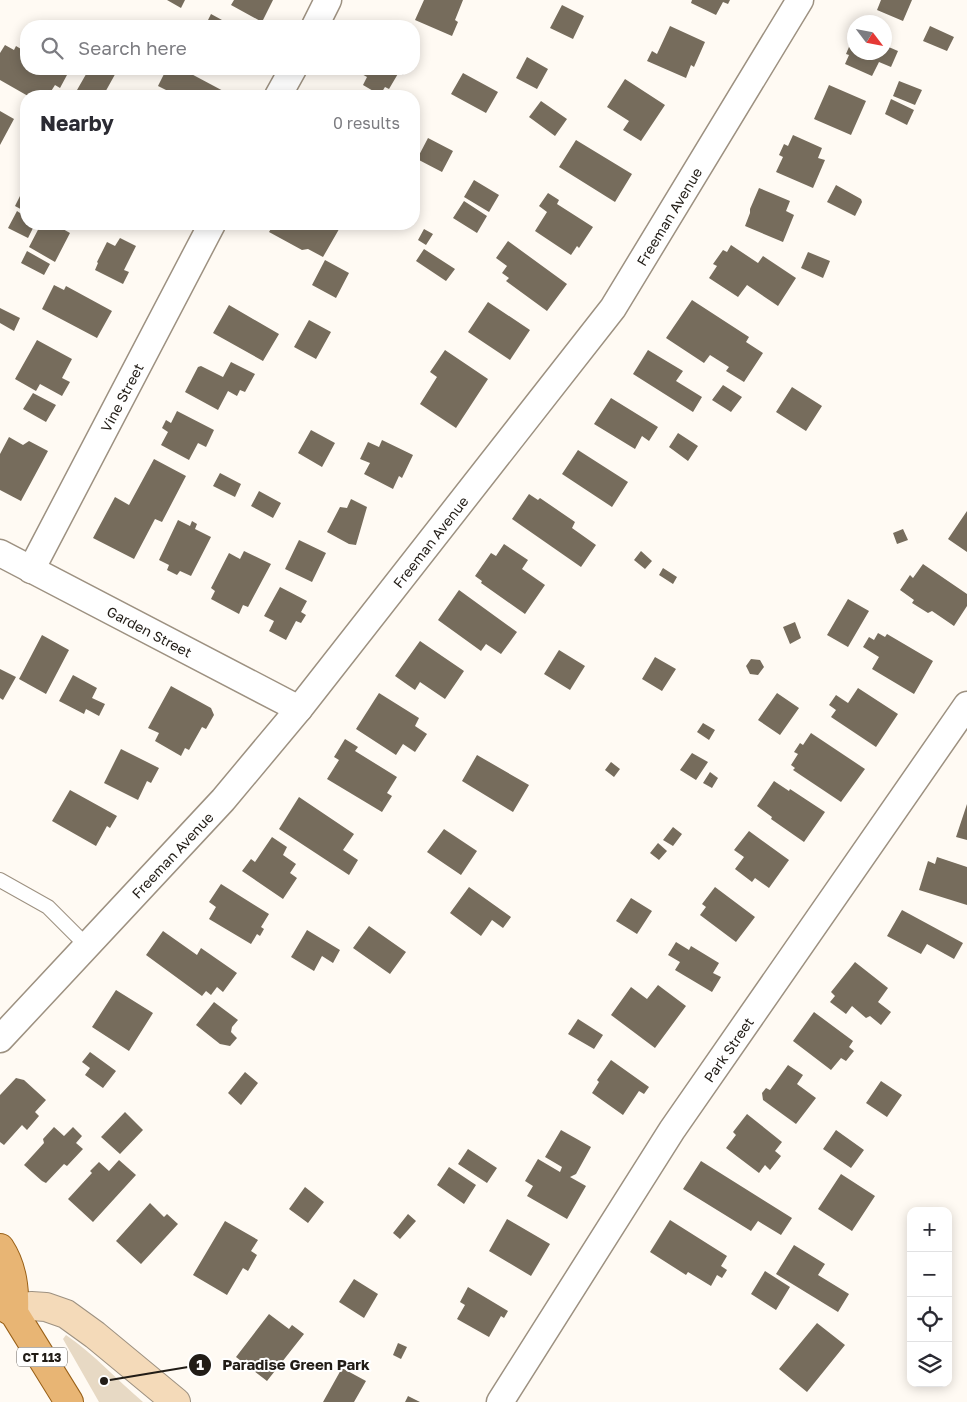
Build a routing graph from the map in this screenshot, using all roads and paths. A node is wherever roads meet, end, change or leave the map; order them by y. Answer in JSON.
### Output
{"nodes":[{"id":1,"x":328,"y":0,"type":"edge"},
{"id":2,"x":800,"y":0,"type":"edge"},
{"id":3,"x":318,"y":20,"type":"edge"},
{"id":4,"x":289,"y":75,"type":"edge"},
{"id":5,"x":281,"y":90,"type":"edge"},
{"id":6,"x":209,"y":230,"type":"edge"},
{"id":7,"x":0,"y":553,"type":"edge"},
{"id":8,"x":30,"y":570,"type":"junction"},
{"id":9,"x":967,"y":705,"type":"edge"},
{"id":10,"x":299,"y":709,"type":"junction"},
{"id":11,"x":0,"y":880,"type":"edge"},
{"id":12,"x":87,"y":946,"type":"junction"},
{"id":13,"x":0,"y":1039,"type":"edge"},
{"id":14,"x":0,"y":1248,"type":"edge"},
{"id":15,"x":7,"y":1309,"type":"edge"},
{"id":16,"x":69,"y":1402,"type":"edge"},
{"id":17,"x":176,"y":1402,"type":"edge"},
{"id":18,"x":500,"y":1402,"type":"edge"}],
"edges":[{"from":1,"to":3,"type":"street"},
{"from":2,"to":10,"type":"street","name":"Freeman Avenue"},
{"from":4,"to":5,"type":"street"},
{"from":6,"to":8,"type":"street","name":"Vine Street"},
{"from":7,"to":8,"type":"street","name":"Garden Street"},
{"from":8,"to":10,"type":"street","name":"Garden Street"},
{"from":9,"to":18,"type":"street","name":"Park Street"},
{"from":10,"to":12,"type":"street","name":"Freeman Avenue"},
{"from":11,"to":12,"type":"lane"},
{"from":12,"to":13,"type":"street","name":"Freeman Avenue"},
{"from":14,"to":15,"type":"main road"},
{"from":15,"to":16,"type":"main road","number":"CT 113"},
{"from":15,"to":17,"type":"main road"}]}
